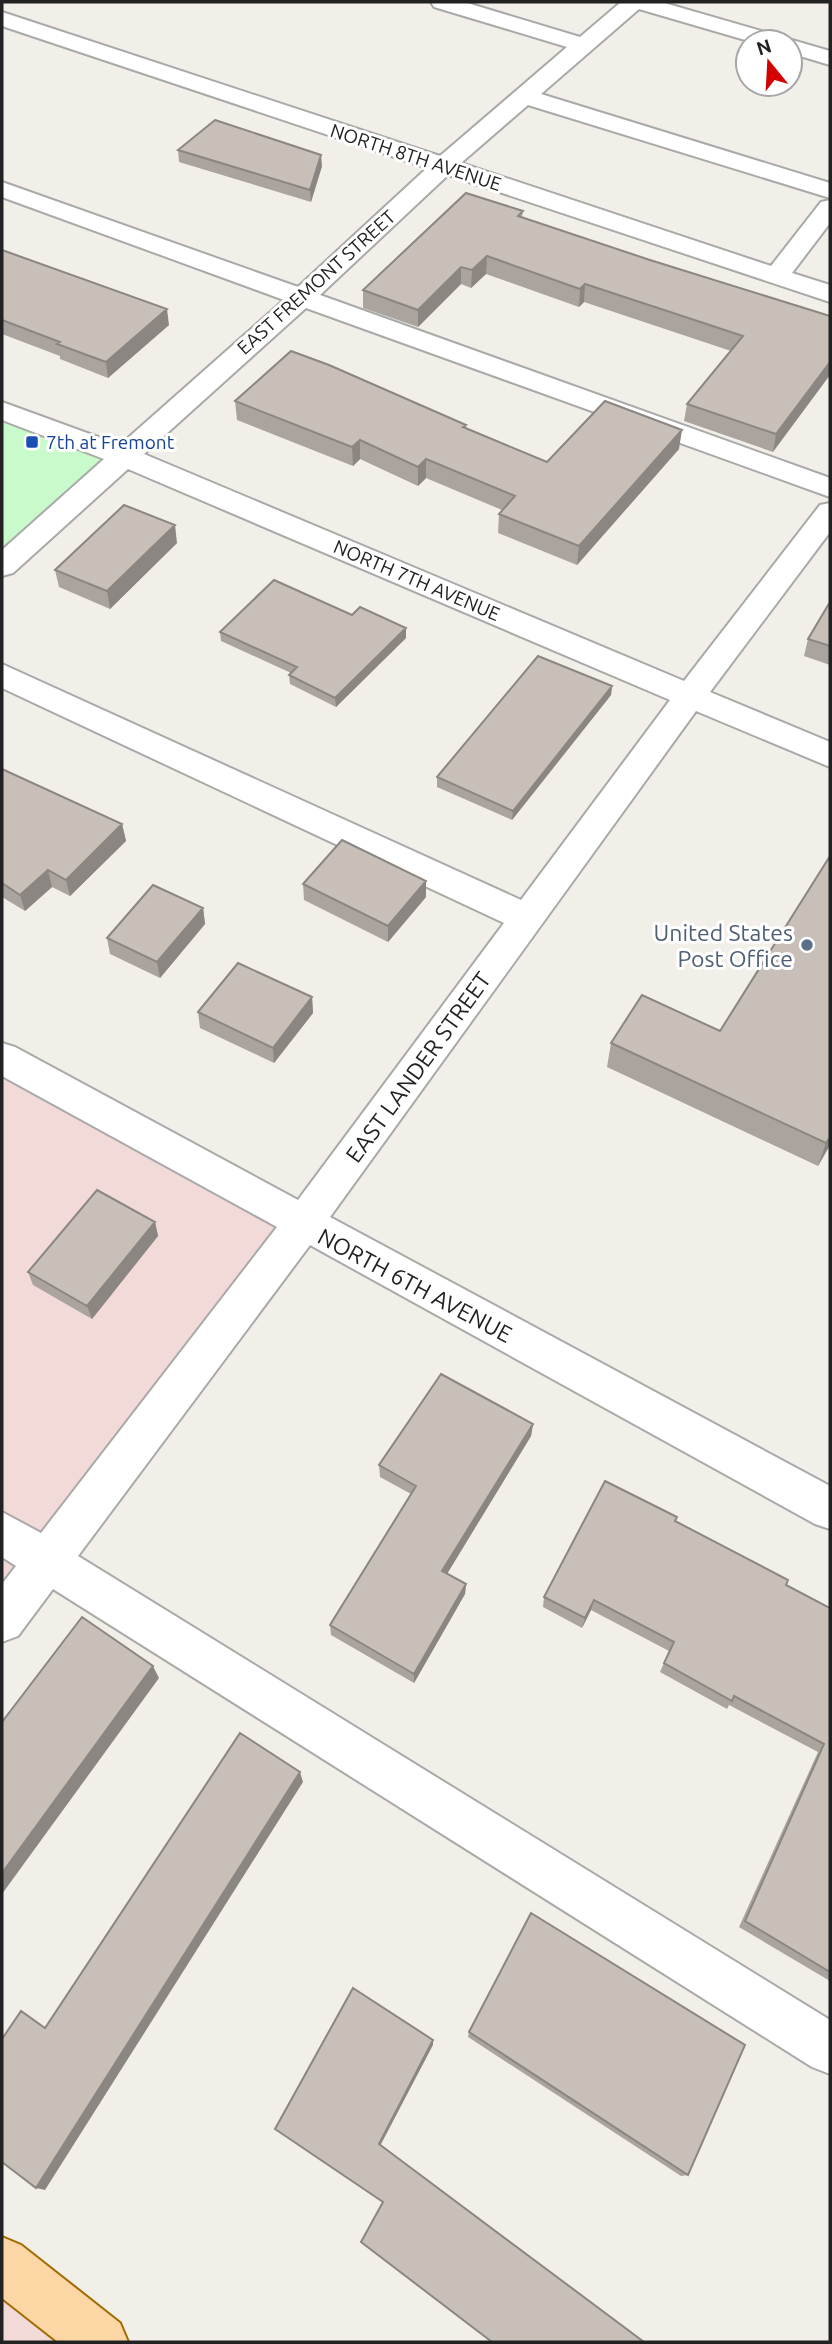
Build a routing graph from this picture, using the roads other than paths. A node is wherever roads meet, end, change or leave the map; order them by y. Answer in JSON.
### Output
{"nodes":[{"id":1,"x":442,"y":2,"type":"edge"},
{"id":2,"x":636,"y":2,"type":"edge"},
{"id":3,"x":33,"y":9,"type":"dead end"},
{"id":4,"x":5,"y":24,"type":"edge"},
{"id":5,"x":734,"y":30,"type":"edge"},
{"id":6,"x":583,"y":45,"type":"junction"},
{"id":7,"x":804,"y":50,"type":"edge"},
{"id":8,"x":830,"y":58,"type":"edge"},
{"id":9,"x":524,"y":96,"type":"junction"},
{"id":10,"x":443,"y":166,"type":"junction"},
{"id":11,"x":2,"y":189,"type":"edge"},
{"id":12,"x":830,"y":191,"type":"edge"},
{"id":13,"x":830,"y":207,"type":"edge"},
{"id":14,"x":776,"y":276,"type":"junction"},
{"id":15,"x":830,"y":294,"type":"edge"},
{"id":16,"x":301,"y":298,"type":"junction"},
{"id":17,"x":2,"y":410,"type":"edge"},
{"id":18,"x":123,"y":456,"type":"junction"},
{"id":19,"x":830,"y":488,"type":"edge"},
{"id":20,"x":830,"y":512,"type":"edge"},
{"id":21,"x":2,"y":566,"type":"edge"},
{"id":22,"x":2,"y":675,"type":"edge"},
{"id":23,"x":690,"y":696,"type":"junction"},
{"id":24,"x":830,"y":755,"type":"edge"},
{"id":25,"x":527,"y":918,"type":"junction"},
{"id":26,"x":2,"y":1058,"type":"edge"},
{"id":27,"x":303,"y":1224,"type":"junction"},
{"id":28,"x":830,"y":1510,"type":"edge"},
{"id":29,"x":2,"y":1533,"type":"edge"},
{"id":30,"x":46,"y":1561,"type":"junction"},
{"id":31,"x":2,"y":1620,"type":"edge"},
{"id":32,"x":830,"y":2049,"type":"edge"},
{"id":33,"x":2,"y":2264,"type":"edge"},
{"id":34,"x":101,"y":2342,"type":"edge"}],
"edges":[{"from":1,"to":6,"type":"street"},
{"from":2,"to":5,"type":"street"},
{"from":2,"to":6,"type":"street","name":"EAST FREMONT STREET"},
{"from":3,"to":4,"type":"street"},
{"from":4,"to":10,"type":"street","name":"NORTH 8TH AVENUE"},
{"from":6,"to":9,"type":"street","name":"EAST FREMONT STREET"},
{"from":7,"to":8,"type":"street"},
{"from":9,"to":10,"type":"street","name":"EAST FREMONT STREET"},
{"from":9,"to":12,"type":"street"},
{"from":10,"to":14,"type":"street","name":"NORTH 8TH AVENUE"},
{"from":10,"to":16,"type":"street","name":"EAST FREMONT STREET"},
{"from":11,"to":16,"type":"street"},
{"from":13,"to":14,"type":"street"},
{"from":14,"to":15,"type":"street","name":"NORTH 8TH AVENUE"},
{"from":16,"to":18,"type":"street","name":"EAST FREMONT STREET"},
{"from":16,"to":19,"type":"street"},
{"from":17,"to":18,"type":"street","name":"NORTH 7TH AVENUE"},
{"from":18,"to":21,"type":"street","name":"EAST FREMONT STREET"},
{"from":18,"to":23,"type":"street","name":"NORTH 7TH AVENUE"},
{"from":20,"to":23,"type":"street","name":"EAST LANDER STREET"},
{"from":22,"to":25,"type":"street"},
{"from":23,"to":24,"type":"street","name":"NORTH 7TH AVENUE"},
{"from":23,"to":25,"type":"street","name":"EAST LANDER STREET"},
{"from":25,"to":27,"type":"street","name":"EAST LANDER STREET"},
{"from":26,"to":27,"type":"street","name":"NORTH 6TH AVENUE"},
{"from":27,"to":28,"type":"street","name":"NORTH 6TH AVENUE"},
{"from":27,"to":30,"type":"street","name":"EAST LANDER STREET"},
{"from":29,"to":30,"type":"street"},
{"from":30,"to":31,"type":"street","name":"EAST LANDER STREET"},
{"from":30,"to":32,"type":"street"},
{"from":33,"to":34,"type":"main road"}]}
